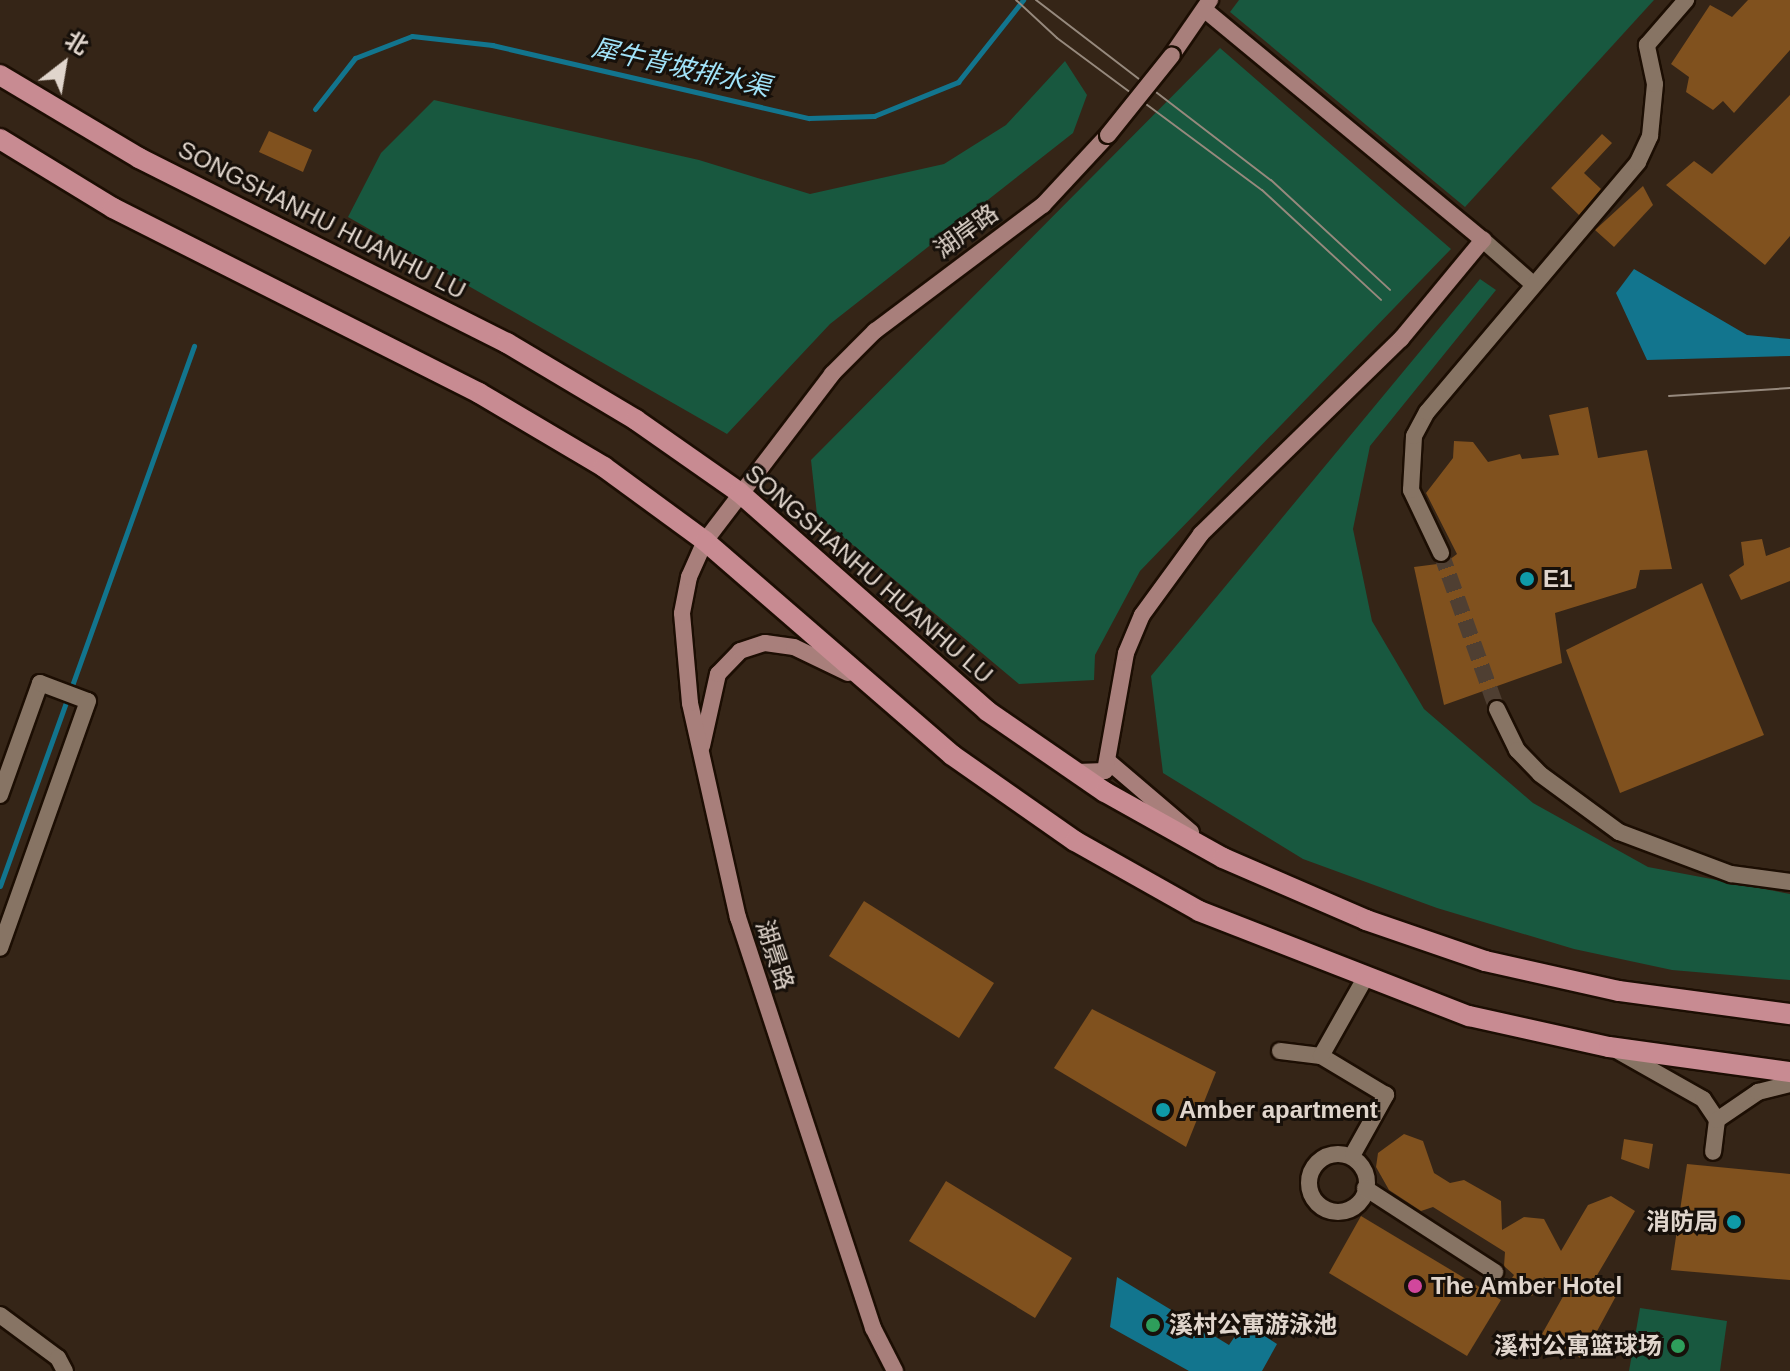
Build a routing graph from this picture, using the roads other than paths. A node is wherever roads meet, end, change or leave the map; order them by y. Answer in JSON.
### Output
{"nodes":[{"id":1,"x":1686,"y":0,"type":"edge"},
{"id":2,"x":1208,"y":6,"type":"edge"},
{"id":3,"x":0,"y":75,"type":"edge"},
{"id":4,"x":2,"y":146,"type":"edge"},
{"id":5,"x":1483,"y":240,"type":"junction"},
{"id":6,"x":1534,"y":285,"type":"junction"},
{"id":7,"x":739,"y":492,"type":"junction"},
{"id":8,"x":705,"y":541,"type":"junction"},
{"id":9,"x":1441,"y":553,"type":"tunnel mouth"},
{"id":10,"x":867,"y":684,"type":"junction"},
{"id":11,"x":1497,"y":709,"type":"tunnel mouth"},
{"id":12,"x":1110,"y":754,"type":"junction"},
{"id":13,"x":700,"y":759,"type":"junction"},
{"id":14,"x":1076,"y":772,"type":"junction"},
{"id":15,"x":0,"y":795,"type":"edge"},
{"id":16,"x":1223,"y":858,"type":"junction"},
{"id":17,"x":1790,"y":882,"type":"edge"},
{"id":18,"x":0,"y":948,"type":"edge"},
{"id":19,"x":1364,"y":980,"type":"junction"},
{"id":20,"x":1790,"y":1014,"type":"edge"},
{"id":21,"x":1609,"y":1047,"type":"junction"},
{"id":22,"x":1280,"y":1051,"type":"dead end"},
{"id":23,"x":1321,"y":1056,"type":"junction"},
{"id":24,"x":1790,"y":1072,"type":"edge"},
{"id":25,"x":1790,"y":1084,"type":"edge"},
{"id":26,"x":1717,"y":1120,"type":"junction"},
{"id":27,"x":1713,"y":1152,"type":"dead end"},
{"id":28,"x":1353,"y":1154,"type":"junction"},
{"id":29,"x":1365,"y":1188,"type":"junction"},
{"id":30,"x":1495,"y":1272,"type":"dead end"},
{"id":31,"x":0,"y":1315,"type":"edge"},
{"id":32,"x":65,"y":1371,"type":"edge"},
{"id":33,"x":895,"y":1371,"type":"edge"}],
"edges":[{"from":1,"to":6,"type":"street"},
{"from":2,"to":5,"type":"street"},
{"from":2,"to":7,"type":"street","name":"湖岸路","bridge":true},
{"from":3,"to":7,"type":"main road","name":"SONGSHANHU HUANHU LU"},
{"from":4,"to":8,"type":"main road"},
{"from":5,"to":6,"type":"street"},
{"from":5,"to":12,"type":"street"},
{"from":6,"to":9,"type":"street"},
{"from":7,"to":8,"type":"street","name":"湖岸路"},
{"from":7,"to":14,"type":"main road","name":"SONGSHANHU HUANHU LU"},
{"from":8,"to":10,"type":"main road"},
{"from":8,"to":13,"type":"street","name":"湖景路"},
{"from":10,"to":13,"type":"street"},
{"from":10,"to":19,"type":"main road"},
{"from":11,"to":17,"type":"street"},
{"from":12,"to":14,"type":"street"},
{"from":12,"to":16,"type":"street"},
{"from":13,"to":33,"type":"street","name":"湖景路"},
{"from":14,"to":16,"type":"main road","name":"SONGSHANHU HUANHU LU"},
{"from":15,"to":18,"type":"street"},
{"from":16,"to":20,"type":"main road","name":"SONGSHANHU HUANHU LU"},
{"from":19,"to":21,"type":"main road"},
{"from":19,"to":23,"type":"street"},
{"from":21,"to":24,"type":"main road"},
{"from":21,"to":26,"type":"street"},
{"from":22,"to":23,"type":"street"},
{"from":23,"to":28,"type":"street"},
{"from":25,"to":26,"type":"street"},
{"from":26,"to":27,"type":"street"},
{"from":28,"to":29,"type":"street"},
{"from":28,"to":29,"type":"street"},
{"from":29,"to":30,"type":"street"},
{"from":31,"to":32,"type":"street"}]}
